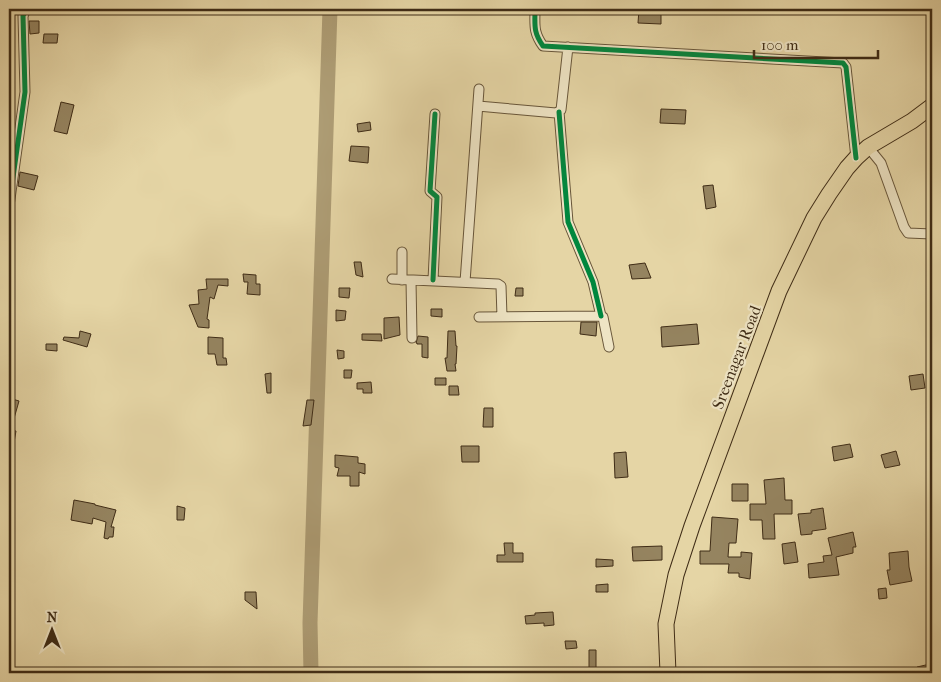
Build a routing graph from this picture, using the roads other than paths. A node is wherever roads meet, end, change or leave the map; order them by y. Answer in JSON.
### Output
{"nodes":[{"id":1,"x":26,"y":9,"type":"edge"},
{"id":2,"x":535,"y":9,"type":"edge"},
{"id":3,"x":568,"y":47,"type":"junction"},
{"id":4,"x":479,"y":89,"type":"dead end"},
{"id":5,"x":478,"y":106,"type":"junction"},
{"id":6,"x":932,"y":106,"type":"edge"},
{"id":7,"x":559,"y":112,"type":"junction"},
{"id":8,"x":435,"y":114,"type":"dead end"},
{"id":9,"x":868,"y":147,"type":"junction"},
{"id":10,"x":856,"y":158,"type":"junction"},
{"id":11,"x":9,"y":206,"type":"edge"},
{"id":12,"x":932,"y":234,"type":"edge"},
{"id":13,"x":402,"y":252,"type":"dead end"},
{"id":14,"x":392,"y":279,"type":"dead end"},
{"id":15,"x":406,"y":280,"type":"junction"},
{"id":16,"x":433,"y":280,"type":"junction"},
{"id":17,"x":465,"y":282,"type":"junction"},
{"id":18,"x":601,"y":316,"type":"junction"},
{"id":19,"x":480,"y":317,"type":"dead end"},
{"id":20,"x":502,"y":317,"type":"junction"},
{"id":21,"x":412,"y":338,"type":"dead end"},
{"id":22,"x":609,"y":347,"type":"dead end"},
{"id":23,"x":668,"y":673,"type":"edge"}],
"edges":[{"from":1,"to":11,"type":"street"},
{"from":2,"to":3,"type":"street"},
{"from":3,"to":7,"type":"street"},
{"from":3,"to":10,"type":"street"},
{"from":4,"to":5,"type":"street"},
{"from":5,"to":7,"type":"street"},
{"from":5,"to":17,"type":"street"},
{"from":6,"to":9,"type":"main road","name":"Sreenagar Road"},
{"from":7,"to":18,"type":"street"},
{"from":8,"to":16,"type":"street"},
{"from":9,"to":10,"type":"main road","name":"Sreenagar Road"},
{"from":9,"to":12,"type":"street"},
{"from":10,"to":23,"type":"main road","name":"Sreenagar Road"},
{"from":13,"to":15,"type":"street"},
{"from":14,"to":15,"type":"street"},
{"from":15,"to":16,"type":"street"},
{"from":15,"to":21,"type":"street"},
{"from":16,"to":17,"type":"street"},
{"from":17,"to":20,"type":"street"},
{"from":18,"to":20,"type":"street"},
{"from":18,"to":22,"type":"street"},
{"from":19,"to":20,"type":"street"}]}
